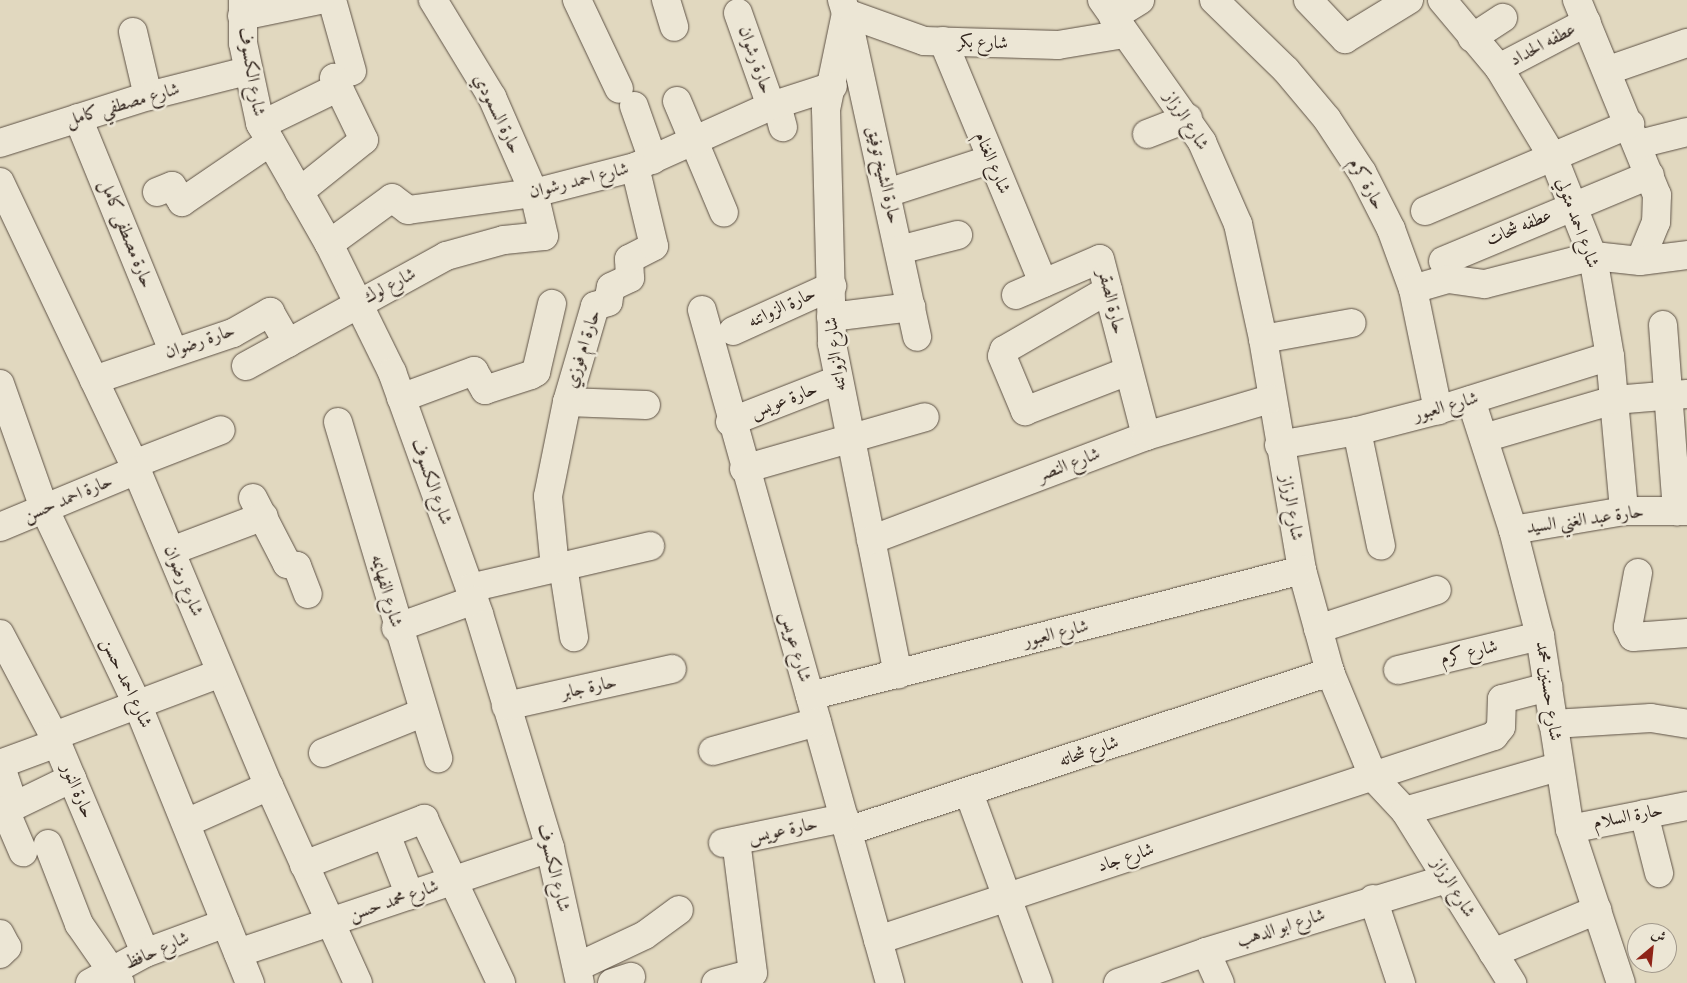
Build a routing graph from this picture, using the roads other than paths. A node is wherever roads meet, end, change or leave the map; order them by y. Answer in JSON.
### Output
{"nodes":[{"id":1,"x":318,"y":0,"type":"edge"},
{"id":2,"x":332,"y":0,"type":"edge"},
{"id":3,"x":433,"y":0,"type":"edge"},
{"id":4,"x":666,"y":0,"type":"edge"},
{"id":5,"x":1140,"y":0,"type":"edge"},
{"id":6,"x":1214,"y":0,"type":"edge"},
{"id":7,"x":1308,"y":0,"type":"edge"},
{"id":8,"x":1409,"y":0,"type":"edge"},
{"id":9,"x":1442,"y":0,"type":"edge"},
{"id":10,"x":582,"y":1,"type":"edge"},
{"id":11,"x":844,"y":7,"type":"edge"},
{"id":12,"x":243,"y":8,"type":"edge"},
{"id":13,"x":1582,"y":11,"type":"edge"},
{"id":14,"x":738,"y":13,"type":"dead end"},
{"id":15,"x":1113,"y":17,"type":"edge"},
{"id":16,"x":1503,"y":18,"type":"dead end"},
{"id":17,"x":674,"y":27,"type":"dead end"},
{"id":18,"x":133,"y":32,"type":"dead end"},
{"id":19,"x":1472,"y":38,"type":"junction"},
{"id":20,"x":943,"y":41,"type":"junction"},
{"id":21,"x":1687,"y":43,"type":"edge"},
{"id":22,"x":1499,"y":68,"type":"junction"},
{"id":23,"x":1609,"y":70,"type":"junction"},
{"id":24,"x":247,"y":71,"type":"junction"},
{"id":25,"x":342,"y":79,"type":"junction"},
{"id":26,"x":833,"y":86,"type":"junction"},
{"id":27,"x":148,"y":96,"type":"junction"},
{"id":28,"x":677,"y":101,"type":"dead end"},
{"id":29,"x":777,"y":113,"type":"junction"},
{"id":30,"x":78,"y":118,"type":"junction"},
{"id":31,"x":1188,"y":118,"type":"junction"},
{"id":32,"x":1687,"y":132,"type":"edge"},
{"id":33,"x":265,"y":133,"type":"junction"},
{"id":34,"x":1147,"y":134,"type":"dead end"},
{"id":35,"x":1635,"y":134,"type":"junction"},
{"id":36,"x":696,"y":143,"type":"junction"},
{"id":37,"x":0,"y":144,"type":"edge"},
{"id":38,"x":1554,"y":159,"type":"junction"},
{"id":39,"x":989,"y":160,"type":"junction"},
{"id":40,"x":644,"y":163,"type":"junction"},
{"id":41,"x":1650,"y":175,"type":"junction"},
{"id":42,"x":0,"y":182,"type":"edge"},
{"id":43,"x":158,"y":192,"type":"dead end"},
{"id":44,"x":299,"y":192,"type":"junction"},
{"id":45,"x":888,"y":193,"type":"junction"},
{"id":46,"x":534,"y":194,"type":"junction"},
{"id":47,"x":1574,"y":205,"type":"junction"},
{"id":48,"x":1426,"y":211,"type":"dead end"},
{"id":49,"x":724,"y":213,"type":"dead end"},
{"id":50,"x":958,"y":235,"type":"dead end"},
{"id":51,"x":544,"y":236,"type":"joint"},
{"id":52,"x":329,"y":244,"type":"junction"},
{"id":53,"x":899,"y":250,"type":"junction"},
{"id":54,"x":1687,"y":255,"type":"edge"},
{"id":55,"x":1593,"y":257,"type":"junction"},
{"id":56,"x":1443,"y":261,"type":"dead end"},
{"id":57,"x":1640,"y":261,"type":"junction"},
{"id":58,"x":1043,"y":284,"type":"junction"},
{"id":59,"x":832,"y":286,"type":"junction"},
{"id":60,"x":1413,"y":289,"type":"junction"},
{"id":61,"x":1108,"y":290,"type":"junction"},
{"id":62,"x":1016,"y":296,"type":"dead end"},
{"id":63,"x":360,"y":302,"type":"junction"},
{"id":64,"x":552,"y":304,"type":"dead end"},
{"id":65,"x":911,"y":307,"type":"junction"},
{"id":66,"x":702,"y":310,"type":"dead end"},
{"id":67,"x":831,"y":318,"type":"junction"},
{"id":68,"x":1352,"y":323,"type":"dead end"},
{"id":69,"x":1663,"y":325,"type":"dead end"},
{"id":70,"x":732,"y":331,"type":"dead end"},
{"id":71,"x":917,"y":336,"type":"dead end"},
{"id":72,"x":1263,"y":339,"type":"junction"},
{"id":73,"x":288,"y":343,"type":"junction"},
{"id":74,"x":173,"y":351,"type":"junction"},
{"id":75,"x":1610,"y":356,"type":"junction"},
{"id":76,"x":246,"y":366,"type":"dead end"},
{"id":77,"x":1128,"y":371,"type":"junction"},
{"id":78,"x":94,"y":380,"type":"junction"},
{"id":79,"x":838,"y":380,"type":"junction"},
{"id":80,"x":0,"y":384,"type":"edge"},
{"id":81,"x":1676,"y":394,"type":"edge"},
{"id":82,"x":401,"y":398,"type":"junction"},
{"id":83,"x":1270,"y":399,"type":"junction"},
{"id":84,"x":1471,"y":400,"type":"junction"},
{"id":85,"x":1614,"y":400,"type":"junction"},
{"id":86,"x":567,"y":402,"type":"junction"},
{"id":87,"x":646,"y":405,"type":"dead end"},
{"id":88,"x":1438,"y":410,"type":"junction"},
{"id":89,"x":925,"y":417,"type":"dead end"},
{"id":90,"x":338,"y":422,"type":"dead end"},
{"id":91,"x":730,"y":422,"type":"junction"},
{"id":92,"x":221,"y":430,"type":"dead end"},
{"id":93,"x":1357,"y":431,"type":"junction"},
{"id":94,"x":1146,"y":436,"type":"junction"},
{"id":95,"x":849,"y":438,"type":"junction"},
{"id":96,"x":1484,"y":438,"type":"junction"},
{"id":97,"x":1279,"y":445,"type":"junction"},
{"id":98,"x":136,"y":467,"type":"junction"},
{"id":99,"x":744,"y":469,"type":"junction"},
{"id":100,"x":44,"y":508,"type":"junction"},
{"id":101,"x":1682,"y":511,"type":"edge"},
{"id":102,"x":1624,"y":512,"type":"junction"},
{"id":103,"x":0,"y":528,"type":"edge"},
{"id":104,"x":1513,"y":530,"type":"junction"},
{"id":105,"x":871,"y":540,"type":"junction"},
{"id":106,"x":650,"y":546,"type":"dead end"},
{"id":107,"x":1381,"y":546,"type":"dead end"},
{"id":108,"x":171,"y":551,"type":"junction"},
{"id":109,"x":559,"y":567,"type":"junction"},
{"id":110,"x":1302,"y":570,"type":"junction"},
{"id":111,"x":1638,"y":573,"type":"dead end"},
{"id":112,"x":1437,"y":590,"type":"dead end"},
{"id":113,"x":308,"y":594,"type":"dead end"},
{"id":114,"x":472,"y":594,"type":"junction"},
{"id":115,"x":396,"y":628,"type":"junction"},
{"id":116,"x":1318,"y":628,"type":"junction"},
{"id":117,"x":1687,"y":633,"type":"edge"},
{"id":118,"x":0,"y":634,"type":"edge"},
{"id":119,"x":1540,"y":636,"type":"junction"},
{"id":120,"x":574,"y":637,"type":"dead end"},
{"id":121,"x":672,"y":670,"type":"dead end"},
{"id":122,"x":1398,"y":670,"type":"dead end"},
{"id":123,"x":1330,"y":672,"type":"junction"},
{"id":124,"x":222,"y":673,"type":"junction"},
{"id":125,"x":898,"y":674,"type":"junction"},
{"id":126,"x":1548,"y":687,"type":"junction"},
{"id":127,"x":810,"y":696,"type":"junction"},
{"id":128,"x":138,"y":706,"type":"junction"},
{"id":129,"x":506,"y":706,"type":"junction"},
{"id":130,"x":422,"y":713,"type":"junction"},
{"id":131,"x":817,"y":722,"type":"junction"},
{"id":132,"x":1553,"y":724,"type":"junction"},
{"id":133,"x":1687,"y":724,"type":"edge"},
{"id":134,"x":55,"y":740,"type":"junction"},
{"id":135,"x":713,"y":751,"type":"dead end"},
{"id":136,"x":323,"y":753,"type":"dead end"},
{"id":137,"x":438,"y":758,"type":"dead end"},
{"id":138,"x":0,"y":764,"type":"edge"},
{"id":139,"x":1557,"y":767,"type":"junction"},
{"id":140,"x":72,"y":778,"type":"junction"},
{"id":141,"x":1374,"y":778,"type":"junction"},
{"id":142,"x":269,"y":786,"type":"junction"},
{"id":143,"x":969,"y":793,"type":"junction"},
{"id":144,"x":1687,"y":806,"type":"edge"},
{"id":145,"x":6,"y":810,"type":"edge"},
{"id":146,"x":1406,"y":811,"type":"junction"},
{"id":147,"x":1644,"y":814,"type":"junction"},
{"id":148,"x":186,"y":823,"type":"junction"},
{"id":149,"x":846,"y":825,"type":"junction"},
{"id":150,"x":1570,"y":829,"type":"junction"},
{"id":151,"x":386,"y":834,"type":"junction"},
{"id":152,"x":550,"y":848,"type":"junction"},
{"id":153,"x":304,"y":865,"type":"junction"},
{"id":154,"x":1659,"y":873,"type":"dead end"},
{"id":155,"x":1447,"y":879,"type":"junction"},
{"id":156,"x":454,"y":881,"type":"junction"},
{"id":157,"x":410,"y":896,"type":"junction"},
{"id":158,"x":1004,"y":897,"type":"junction"},
{"id":159,"x":1373,"y":899,"type":"junction"},
{"id":160,"x":679,"y":910,"type":"dead end"},
{"id":161,"x":1596,"y":910,"type":"junction"},
{"id":162,"x":226,"y":922,"type":"junction"},
{"id":163,"x":330,"y":922,"type":"junction"},
{"id":164,"x":0,"y":934,"type":"edge"},
{"id":165,"x":878,"y":940,"type":"junction"},
{"id":166,"x":1206,"y":952,"type":"junction"},
{"id":167,"x":1493,"y":952,"type":"junction"},
{"id":168,"x":145,"y":953,"type":"junction"},
{"id":169,"x":238,"y":953,"type":"junction"},
{"id":170,"x":0,"y":954,"type":"edge"},
{"id":171,"x":579,"y":975,"type":"edge"},
{"id":172,"x":107,"y":979,"type":"edge"},
{"id":173,"x":250,"y":983,"type":"edge"},
{"id":174,"x":358,"y":983,"type":"edge"},
{"id":175,"x":501,"y":983,"type":"edge"},
{"id":176,"x":716,"y":983,"type":"edge"},
{"id":177,"x":890,"y":983,"type":"edge"},
{"id":178,"x":1038,"y":983,"type":"edge"},
{"id":179,"x":1118,"y":983,"type":"edge"},
{"id":180,"x":1220,"y":983,"type":"edge"},
{"id":181,"x":1400,"y":983,"type":"edge"},
{"id":182,"x":1512,"y":983,"type":"edge"},
{"id":183,"x":1621,"y":983,"type":"edge"}],
"edges":[{"from":1,"to":12,"type":"street"},
{"from":2,"to":25,"type":"street"},
{"from":3,"to":46,"type":"street","name":"حارة السمودي"},
{"from":4,"to":17,"type":"street"},
{"from":5,"to":15,"type":"street"},
{"from":6,"to":60,"type":"street","name":"حارة كرم"},
{"from":7,"to":8,"type":"street"},
{"from":9,"to":19,"type":"street","name":"شارع احمد متولي"},
{"from":10,"to":40,"type":"street"},
{"from":11,"to":20,"type":"street","name":"شارع بكر"},
{"from":11,"to":26,"type":"street","name":"شارع الزواتنه"},
{"from":11,"to":45,"type":"street","name":"حارة الشيخ توفيق"},
{"from":12,"to":24,"type":"street","name":"شارع الكسوف"},
{"from":13,"to":22,"type":"street","name":"عطفه الحداد"},
{"from":13,"to":23,"type":"street"},
{"from":14,"to":29,"type":"street","name":"حارة رشوان"},
{"from":15,"to":20,"type":"street","name":"شارع بكر"},
{"from":15,"to":31,"type":"street","name":"شارع الرزاز"},
{"from":16,"to":19,"type":"street"},
{"from":18,"to":27,"type":"street"},
{"from":19,"to":22,"type":"street","name":"شارع احمد متولي"},
{"from":20,"to":39,"type":"street","name":"شارع الغنام"},
{"from":21,"to":23,"type":"street"},
{"from":22,"to":38,"type":"street","name":"شارع احمد متولي"},
{"from":23,"to":35,"type":"street"},
{"from":24,"to":27,"type":"street","name":"شارع مصطفي كامل"},
{"from":24,"to":33,"type":"street","name":"شارع الكسوف"},
{"from":25,"to":33,"type":"street"},
{"from":25,"to":44,"type":"street"},
{"from":26,"to":29,"type":"street","name":"شارع احمد رشوان"},
{"from":26,"to":59,"type":"street","name":"شارع الزواتنه"},
{"from":27,"to":30,"type":"street","name":"شارع مصطفي كامل"},
{"from":28,"to":36,"type":"street"},
{"from":29,"to":36,"type":"street","name":"شارع احمد رشوان"},
{"from":30,"to":37,"type":"street","name":"شارع مصطفي كامل"},
{"from":30,"to":74,"type":"street","name":"حارة مصطفى كامل"},
{"from":31,"to":34,"type":"street"},
{"from":31,"to":72,"type":"street","name":"شارع الرزاز"},
{"from":32,"to":35,"type":"street"},
{"from":33,"to":43,"type":"street"},
{"from":33,"to":44,"type":"street","name":"شارع الكسوف"},
{"from":35,"to":38,"type":"street"},
{"from":35,"to":41,"type":"street"},
{"from":36,"to":40,"type":"street","name":"شارع احمد رشوان"},
{"from":36,"to":49,"type":"street"},
{"from":38,"to":47,"type":"street","name":"شارع احمد متولي"},
{"from":38,"to":48,"type":"street"},
{"from":39,"to":45,"type":"street"},
{"from":39,"to":58,"type":"street","name":"شارع الغنام"},
{"from":40,"to":46,"type":"street","name":"شارع احمد رشوان"},
{"from":40,"to":86,"type":"street","name":"حارة ام فوزي"},
{"from":41,"to":47,"type":"street","name":"عطفه شحات"},
{"from":41,"to":57,"type":"street"},
{"from":42,"to":78,"type":"street","name":"شارع رضوان"},
{"from":44,"to":52,"type":"street","name":"شارع الكسوف"},
{"from":45,"to":53,"type":"street","name":"حارة الشيخ توفيق"},
{"from":46,"to":51,"type":"street","name":"حارة السمودي"},
{"from":46,"to":52,"type":"street","name":"شارع احمد رشوان"},
{"from":47,"to":55,"type":"street","name":"شارع احمد متولي"},
{"from":47,"to":56,"type":"street","name":"عطفه شحات"},
{"from":50,"to":53,"type":"street"},
{"from":51,"to":63,"type":"street","name":"شارع لوك"},
{"from":52,"to":63,"type":"street","name":"شارع الكسوف"},
{"from":53,"to":65,"type":"street","name":"حارة الشيخ توفيق"},
{"from":54,"to":57,"type":"street"},
{"from":55,"to":57,"type":"street"},
{"from":55,"to":60,"type":"street"},
{"from":55,"to":75,"type":"street","name":"شارع احمد متولي"},
{"from":58,"to":61,"type":"street","name":"حارة الصقر"},
{"from":58,"to":62,"type":"street","name":"حارة الصقر"},
{"from":59,"to":67,"type":"street","name":"شارع الزواتنه"},
{"from":59,"to":70,"type":"street","name":"حارة الزواتنه"},
{"from":60,"to":88,"type":"street","name":"حارة كرم"},
{"from":61,"to":77,"type":"street","name":"حارة الصقر"},
{"from":61,"to":77,"type":"street"},
{"from":63,"to":73,"type":"street","name":"شارع لوك"},
{"from":63,"to":82,"type":"street","name":"شارع الكسوف"},
{"from":64,"to":82,"type":"street"},
{"from":65,"to":67,"type":"street"},
{"from":65,"to":71,"type":"street","name":"حارة الشيخ توفيق"},
{"from":66,"to":91,"type":"street","name":"شارع عويس"},
{"from":67,"to":79,"type":"street","name":"شارع الزواتنه"},
{"from":68,"to":72,"type":"street"},
{"from":69,"to":81,"type":"street"},
{"from":72,"to":83,"type":"street","name":"شارع الرزاز"},
{"from":73,"to":74,"type":"street","name":"حارة رضوان"},
{"from":73,"to":76,"type":"street","name":"شارع لوك"},
{"from":74,"to":78,"type":"street","name":"حارة رضوان"},
{"from":75,"to":84,"type":"street","name":"شارع العبور"},
{"from":75,"to":85,"type":"street","name":"شارع احمد متولي"},
{"from":77,"to":94,"type":"street","name":"حارة الصقر"},
{"from":78,"to":98,"type":"street","name":"شارع رضوان"},
{"from":79,"to":91,"type":"street","name":"حارة عويس"},
{"from":79,"to":95,"type":"street","name":"شارع الزواتنه"},
{"from":80,"to":100,"type":"street","name":"شارع احمد حسن"},
{"from":81,"to":85,"type":"street"},
{"from":81,"to":101,"type":"street"},
{"from":82,"to":114,"type":"street","name":"شارع الكسوف"},
{"from":83,"to":94,"type":"street","name":"شارع النصر"},
{"from":83,"to":97,"type":"street","name":"شارع الرزاز"},
{"from":84,"to":88,"type":"street","name":"شارع العبور"},
{"from":84,"to":96,"type":"street","name":"شارع حسنين محمد"},
{"from":85,"to":96,"type":"street"},
{"from":85,"to":102,"type":"street","name":"شارع احمد متولي"},
{"from":86,"to":87,"type":"street"},
{"from":86,"to":109,"type":"street","name":"حارة ام فوزي"},
{"from":88,"to":93,"type":"street","name":"شارع العبور"},
{"from":89,"to":95,"type":"street"},
{"from":90,"to":115,"type":"street","name":"شارع الفهايمه"},
{"from":91,"to":99,"type":"street","name":"شارع عويس"},
{"from":92,"to":98,"type":"street","name":"حارة احمد حسن"},
{"from":93,"to":97,"type":"street","name":"شارع العبور"},
{"from":93,"to":107,"type":"street"},
{"from":94,"to":105,"type":"street","name":"شارع النصر"},
{"from":95,"to":99,"type":"street"},
{"from":95,"to":105,"type":"street","name":"شارع الزواتنه"},
{"from":96,"to":104,"type":"street","name":"شارع حسنين محمد"},
{"from":97,"to":110,"type":"street","name":"شارع الرزاز"},
{"from":98,"to":100,"type":"street","name":"حارة احمد حسن"},
{"from":98,"to":108,"type":"street","name":"شارع رضوان"},
{"from":99,"to":127,"type":"street","name":"شارع عويس"},
{"from":100,"to":103,"type":"street","name":"حارة احمد حسن"},
{"from":100,"to":128,"type":"street","name":"شارع احمد حسن"},
{"from":101,"to":102,"type":"street","name":"حارة عبد الغني السيد"},
{"from":102,"to":104,"type":"street","name":"حارة عبد الغني السيد"},
{"from":104,"to":119,"type":"street","name":"شارع حسنين محمد"},
{"from":105,"to":125,"type":"street","name":"شارع الزواتنه"},
{"from":106,"to":109,"type":"street"},
{"from":108,"to":113,"type":"street"},
{"from":108,"to":124,"type":"street","name":"شارع رضوان"},
{"from":109,"to":114,"type":"street"},
{"from":109,"to":120,"type":"street","name":"حارة ام فوزي"},
{"from":110,"to":116,"type":"street","name":"شارع الرزاز"},
{"from":110,"to":125,"type":"street","name":"شارع العبور"},
{"from":111,"to":117,"type":"street"},
{"from":112,"to":116,"type":"street"},
{"from":114,"to":115,"type":"street"},
{"from":114,"to":129,"type":"street","name":"شارع الكسوف"},
{"from":115,"to":130,"type":"street","name":"شارع الفهايمه"},
{"from":116,"to":123,"type":"street","name":"شارع الرزاز"},
{"from":118,"to":134,"type":"street","name":"حارة النور"},
{"from":119,"to":122,"type":"street","name":"شارع كرم"},
{"from":119,"to":126,"type":"street","name":"شارع حسنين محمد"},
{"from":121,"to":129,"type":"street","name":"حارة جابر"},
{"from":123,"to":141,"type":"street","name":"شارع الرزاز"},
{"from":123,"to":143,"type":"street","name":"شارع شحاته"},
{"from":124,"to":128,"type":"street"},
{"from":124,"to":142,"type":"street","name":"شارع رضوان"},
{"from":125,"to":127,"type":"street","name":"شارع العبور"},
{"from":126,"to":132,"type":"street","name":"شارع حسنين محمد"},
{"from":126,"to":141,"type":"street","name":"شارع جاد"},
{"from":127,"to":131,"type":"street","name":"شارع عويس"},
{"from":128,"to":134,"type":"street"},
{"from":128,"to":148,"type":"street","name":"شارع احمد حسن"},
{"from":129,"to":152,"type":"street","name":"شارع الكسوف"},
{"from":130,"to":136,"type":"street"},
{"from":130,"to":137,"type":"street","name":"شارع الفهايمه"},
{"from":131,"to":135,"type":"street"},
{"from":131,"to":149,"type":"street","name":"شارع عويس"},
{"from":132,"to":133,"type":"street"},
{"from":132,"to":139,"type":"street","name":"شارع حسنين محمد"},
{"from":134,"to":138,"type":"street"},
{"from":134,"to":140,"type":"street","name":"حارة النور"},
{"from":138,"to":145,"type":"street"},
{"from":139,"to":146,"type":"street"},
{"from":139,"to":150,"type":"street","name":"شارع حسنين محمد"},
{"from":140,"to":145,"type":"street"},
{"from":140,"to":168,"type":"street","name":"حارة النور"},
{"from":141,"to":146,"type":"street","name":"شارع الرزاز"},
{"from":141,"to":158,"type":"street","name":"شارع جاد"},
{"from":142,"to":148,"type":"street"},
{"from":142,"to":153,"type":"street","name":"شارع رضوان"},
{"from":143,"to":149,"type":"street","name":"شارع شحاته"},
{"from":143,"to":158,"type":"street"},
{"from":144,"to":147,"type":"street","name":"حارة السلام"},
{"from":145,"to":172,"type":"street"},
{"from":146,"to":155,"type":"street","name":"شارع الرزاز"},
{"from":147,"to":150,"type":"street","name":"حارة السلام"},
{"from":147,"to":154,"type":"street"},
{"from":148,"to":162,"type":"street","name":"شارع احمد حسن"},
{"from":149,"to":165,"type":"street","name":"شارع عويس"},
{"from":149,"to":176,"type":"street","name":"حارة عويس"},
{"from":150,"to":161,"type":"street","name":"شارع حسنين محمد"},
{"from":151,"to":153,"type":"street"},
{"from":151,"to":156,"type":"street"},
{"from":151,"to":157,"type":"street"},
{"from":152,"to":156,"type":"street","name":"شارع محمد حسن"},
{"from":152,"to":171,"type":"street","name":"شارع الكسوف"},
{"from":153,"to":163,"type":"street","name":"شارع رضوان"},
{"from":155,"to":159,"type":"street","name":"شارع ابو الدهب"},
{"from":155,"to":167,"type":"street","name":"شارع الرزاز"},
{"from":156,"to":157,"type":"street","name":"شارع محمد حسن"},
{"from":156,"to":175,"type":"street"},
{"from":157,"to":163,"type":"street","name":"شارع محمد حسن"},
{"from":158,"to":165,"type":"street","name":"شارع جاد"},
{"from":158,"to":178,"type":"street"},
{"from":159,"to":166,"type":"street","name":"شارع ابو الدهب"},
{"from":159,"to":181,"type":"street"},
{"from":160,"to":171,"type":"street"},
{"from":161,"to":167,"type":"street"},
{"from":161,"to":183,"type":"street","name":"شارع حسنين محمد"},
{"from":162,"to":168,"type":"street","name":"شارع حافظ"},
{"from":162,"to":169,"type":"street","name":"شارع احمد حسن"},
{"from":163,"to":169,"type":"street","name":"شارع محمد حسن"},
{"from":163,"to":174,"type":"street","name":"شارع رضوان"},
{"from":164,"to":170,"type":"street"},
{"from":165,"to":177,"type":"street","name":"شارع عويس"},
{"from":166,"to":179,"type":"street","name":"شارع ابو الدهب"},
{"from":166,"to":180,"type":"street"},
{"from":167,"to":182,"type":"street","name":"شارع الرزاز"},
{"from":168,"to":172,"type":"street","name":"شارع حافظ"},
{"from":169,"to":173,"type":"street","name":"شارع احمد حسن"}]}
